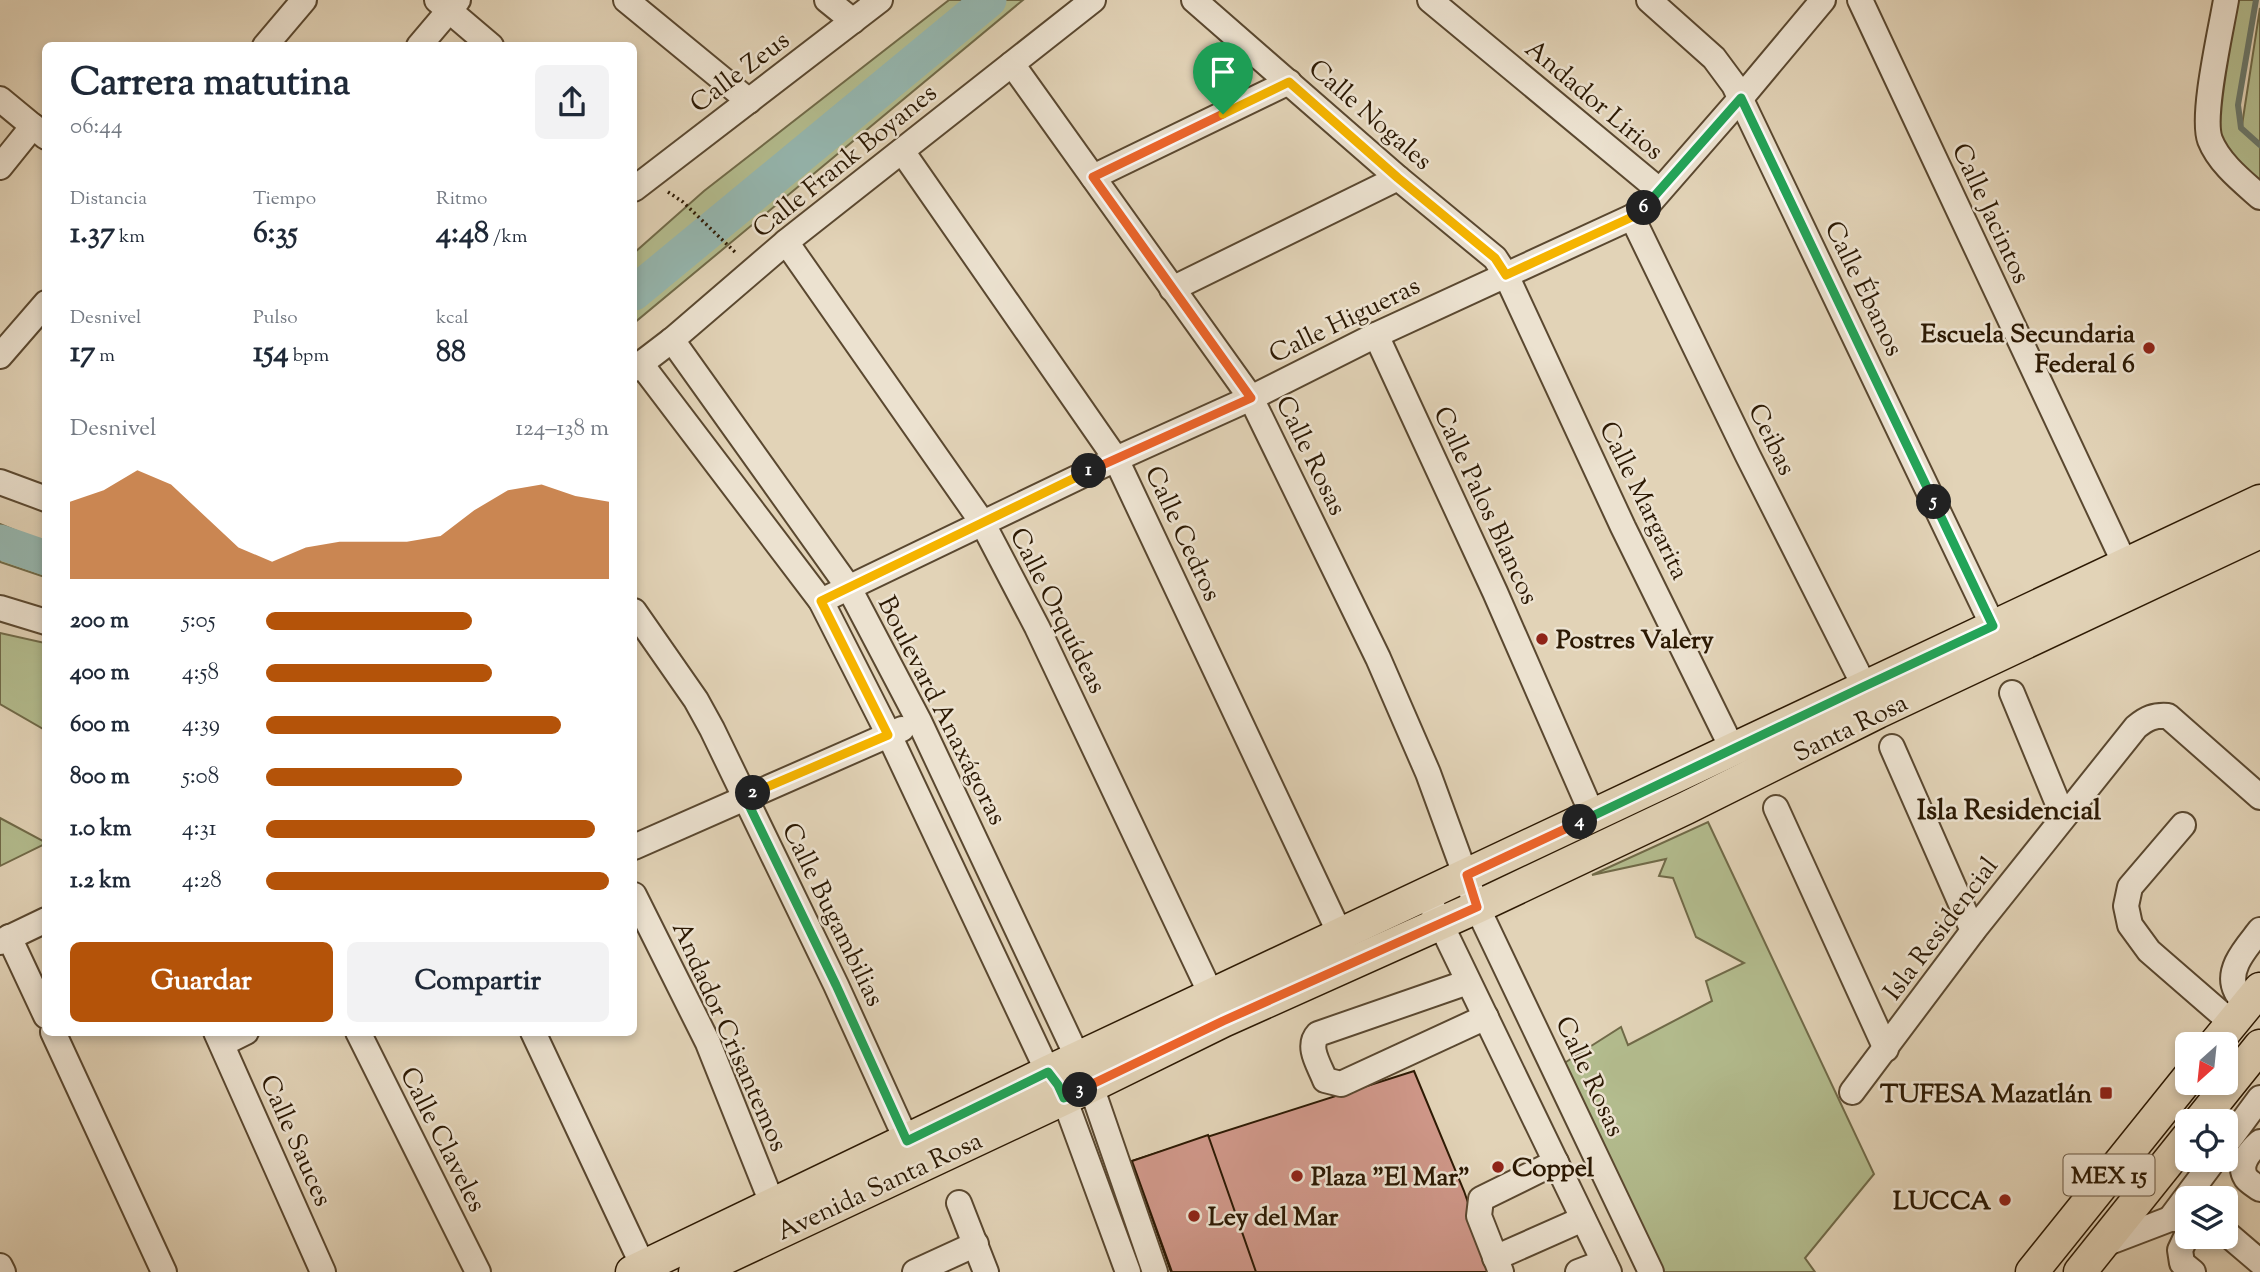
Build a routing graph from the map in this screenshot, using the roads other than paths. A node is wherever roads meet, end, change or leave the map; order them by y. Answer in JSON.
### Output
{"nodes":[{"id":1,"x":304,"y":0,"type":"edge"},
{"id":2,"x":626,"y":0,"type":"edge"},
{"id":3,"x":827,"y":0,"type":"edge"},
{"id":4,"x":880,"y":0,"type":"edge"},
{"id":5,"x":1093,"y":0,"type":"edge"},
{"id":6,"x":1194,"y":0,"type":"edge"},
{"id":7,"x":1430,"y":0,"type":"edge"},
{"id":8,"x":1649,"y":0,"type":"edge"},
{"id":9,"x":1823,"y":0,"type":"edge"},
{"id":10,"x":1860,"y":0,"type":"edge"},
{"id":11,"x":2226,"y":0,"type":"edge"},
{"id":12,"x":448,"y":3,"type":"edge"},
{"id":13,"x":853,"y":21,"type":"junction"},
{"id":14,"x":268,"y":42,"type":"edge"},
{"id":15,"x":422,"y":42,"type":"edge"},
{"id":16,"x":487,"y":42,"type":"edge"},
{"id":17,"x":1012,"y":64,"type":"junction"},
{"id":18,"x":1289,"y":82,"type":"junction"},
{"id":19,"x":1741,"y":98,"type":"junction"},
{"id":20,"x":0,"y":99,"type":"edge"},
{"id":21,"x":749,"y":101,"type":"junction"},
{"id":22,"x":39,"y":132,"type":"edge"},
{"id":23,"x":902,"y":151,"type":"junction"},
{"id":24,"x":0,"y":167,"type":"edge"},
{"id":25,"x":1093,"y":177,"type":"junction"},
{"id":26,"x":638,"y":178,"type":"edge"},
{"id":27,"x":1398,"y":178,"type":"junction"},
{"id":28,"x":1659,"y":190,"type":"junction"},
{"id":29,"x":2260,"y":197,"type":"edge"},
{"id":30,"x":1632,"y":217,"type":"junction"},
{"id":31,"x":786,"y":242,"type":"junction"},
{"id":32,"x":1506,"y":275,"type":"junction"},
{"id":33,"x":1172,"y":289,"type":"junction"},
{"id":34,"x":42,"y":308,"type":"edge"},
{"id":35,"x":1376,"y":335,"type":"junction"},
{"id":36,"x":672,"y":340,"type":"junction"},
{"id":37,"x":0,"y":356,"type":"edge"},
{"id":38,"x":637,"y":367,"type":"edge"},
{"id":39,"x":1251,"y":398,"type":"junction"},
{"id":40,"x":1116,"y":459,"type":"junction"},
{"id":41,"x":0,"y":482,"type":"edge"},
{"id":42,"x":42,"y":494,"type":"edge"},
{"id":43,"x":2260,"y":501,"type":"edge"},
{"id":44,"x":982,"y":522,"type":"junction"},
{"id":45,"x":2260,"y":532,"type":"edge"},
{"id":46,"x":2131,"y":577,"type":"junction"},
{"id":47,"x":849,"y":588,"type":"junction"},
{"id":48,"x":821,"y":601,"type":"junction"},
{"id":49,"x":0,"y":608,"type":"edge"},
{"id":50,"x":637,"y":615,"type":"edge"},
{"id":51,"x":42,"y":621,"type":"edge"},
{"id":52,"x":1993,"y":626,"type":"junction"},
{"id":53,"x":2012,"y":692,"type":"dead end"},
{"id":54,"x":1871,"y":699,"type":"junction"},
{"id":55,"x":919,"y":722,"type":"junction"},
{"id":56,"x":888,"y":735,"type":"junction"},
{"id":57,"x":1892,"y":747,"type":"dead end"},
{"id":58,"x":1733,"y":750,"type":"junction"},
{"id":59,"x":745,"y":797,"type":"junction"},
{"id":60,"x":2260,"y":797,"type":"edge"},
{"id":61,"x":1776,"y":808,"type":"dead end"},
{"id":62,"x":2063,"y":816,"type":"junction"},
{"id":63,"x":1593,"y":817,"type":"junction"},
{"id":64,"x":2183,"y":825,"type":"dead end"},
{"id":65,"x":637,"y":846,"type":"edge"},
{"id":66,"x":1467,"y":875,"type":"junction"},
{"id":67,"x":637,"y":901,"type":"edge"},
{"id":68,"x":1477,"y":907,"type":"junction"},
{"id":69,"x":1433,"y":908,"type":"junction"},
{"id":70,"x":42,"y":922,"type":"edge"},
{"id":71,"x":2260,"y":930,"type":"edge"},
{"id":72,"x":1973,"y":931,"type":"junction"},
{"id":73,"x":1340,"y":934,"type":"junction"},
{"id":74,"x":5,"y":939,"type":"edge"},
{"id":75,"x":1468,"y":982,"type":"junction"},
{"id":76,"x":42,"y":1008,"type":"edge"},
{"id":77,"x":1217,"y":1008,"type":"junction"},
{"id":78,"x":1486,"y":1017,"type":"junction"},
{"id":79,"x":2236,"y":1018,"type":"edge"},
{"id":80,"x":55,"y":1036,"type":"edge"},
{"id":81,"x":360,"y":1036,"type":"edge"},
{"id":82,"x":535,"y":1036,"type":"edge"},
{"id":83,"x":219,"y":1038,"type":"edge"},
{"id":84,"x":1886,"y":1049,"type":"junction"},
{"id":85,"x":2259,"y":1050,"type":"edge"},
{"id":86,"x":1071,"y":1078,"type":"junction"},
{"id":87,"x":1852,"y":1092,"type":"dead end"},
{"id":88,"x":2175,"y":1094,"type":"edge"},
{"id":89,"x":2260,"y":1098,"type":"edge"},
{"id":90,"x":2210,"y":1109,"type":"edge"},
{"id":91,"x":2238,"y":1128,"type":"edge"},
{"id":92,"x":907,"y":1141,"type":"junction"},
{"id":93,"x":2260,"y":1142,"type":"edge"},
{"id":94,"x":2175,"y":1153,"type":"edge"},
{"id":95,"x":1556,"y":1162,"type":"junction"},
{"id":96,"x":2260,"y":1189,"type":"edge"},
{"id":97,"x":2089,"y":1200,"type":"junction"},
{"id":98,"x":772,"y":1203,"type":"junction"},
{"id":99,"x":959,"y":1203,"type":"dead end"},
{"id":100,"x":1583,"y":1219,"type":"junction"},
{"id":101,"x":2175,"y":1226,"type":"edge"},
{"id":102,"x":2238,"y":1243,"type":"edge"},
{"id":103,"x":976,"y":1244,"type":"junction"},
{"id":104,"x":2102,"y":1245,"type":"junction"},
{"id":105,"x":2180,"y":1249,"type":"edge"},
{"id":106,"x":2260,"y":1262,"type":"edge"},
{"id":107,"x":1498,"y":1265,"type":"edge"},
{"id":108,"x":0,"y":1266,"type":"edge"},
{"id":109,"x":1606,"y":1267,"type":"edge"},
{"id":110,"x":637,"y":1269,"type":"edge"},
{"id":111,"x":3,"y":1272,"type":"edge"},
{"id":112,"x":164,"y":1272,"type":"edge"},
{"id":113,"x":323,"y":1272,"type":"edge"},
{"id":114,"x":478,"y":1272,"type":"edge"},
{"id":115,"x":695,"y":1272,"type":"edge"},
{"id":116,"x":915,"y":1272,"type":"edge"},
{"id":117,"x":986,"y":1272,"type":"edge"},
{"id":118,"x":1128,"y":1272,"type":"edge"},
{"id":119,"x":1155,"y":1272,"type":"edge"},
{"id":120,"x":1578,"y":1272,"type":"edge"},
{"id":121,"x":1651,"y":1272,"type":"edge"},
{"id":122,"x":2032,"y":1272,"type":"edge"},
{"id":123,"x":2080,"y":1272,"type":"edge"},
{"id":124,"x":2193,"y":1272,"type":"edge"}],
"edges":[{"from":1,"to":14,"type":"street"},
{"from":2,"to":21,"type":"street"},
{"from":3,"to":13,"type":"street"},
{"from":4,"to":13,"type":"street","name":"Calle Zeus"},
{"from":5,"to":17,"type":"street","name":"Calle Frank Boyanes"},
{"from":6,"to":18,"type":"street","name":"Calle Nogales"},
{"from":7,"to":28,"type":"street","name":"Andador Lirios"},
{"from":8,"to":19,"type":"street","name":"Calle Ébanos"},
{"from":9,"to":19,"type":"street","name":"Calle Higueras"},
{"from":10,"to":46,"type":"street","name":"Calle Jacintos"},
{"from":11,"to":29,"type":"street"},
{"from":12,"to":15,"type":"street"},
{"from":12,"to":16,"type":"street"},
{"from":13,"to":21,"type":"street","name":"Calle Zeus"},
{"from":17,"to":23,"type":"street","name":"Calle Frank Boyanes"},
{"from":17,"to":25,"type":"street","name":"Calle Rosas"},
{"from":18,"to":25,"type":"street"},
{"from":18,"to":27,"type":"street","name":"Calle Nogales"},
{"from":19,"to":28,"type":"street","name":"Calle Higueras"},
{"from":19,"to":52,"type":"street","name":"Calle Ébanos"},
{"from":20,"to":22,"type":"street"},
{"from":21,"to":26,"type":"street","name":"Calle Zeus"},
{"from":22,"to":24,"type":"street"},
{"from":23,"to":31,"type":"street","name":"Calle Frank Boyanes"},
{"from":23,"to":40,"type":"street","name":"Calle Cedros"},
{"from":25,"to":33,"type":"street","name":"Calle Rosas"},
{"from":27,"to":32,"type":"street","name":"Calle Nogales"},
{"from":27,"to":33,"type":"street"},
{"from":28,"to":30,"type":"street","name":"Calle Higueras"},
{"from":30,"to":32,"type":"street","name":"Calle Higueras"},
{"from":30,"to":54,"type":"street","name":"Ceibas"},
{"from":31,"to":36,"type":"street","name":"Calle Frank Boyanes"},
{"from":31,"to":44,"type":"street","name":"Calle Orquídeas"},
{"from":32,"to":35,"type":"street","name":"Calle Higueras"},
{"from":32,"to":58,"type":"street","name":"Calle Margarita"},
{"from":33,"to":39,"type":"street","name":"Calle Rosas"},
{"from":34,"to":37,"type":"street"},
{"from":35,"to":39,"type":"street","name":"Calle Higueras"},
{"from":35,"to":63,"type":"street","name":"Calle Palos Blancos"},
{"from":36,"to":38,"type":"street","name":"Calle Frank Boyanes"},
{"from":36,"to":47,"type":"street","name":"Boulevard Anaxágoras"},
{"from":38,"to":48,"type":"street","name":"Boulevard Anaxágoras"},
{"from":39,"to":40,"type":"street","name":"Calle Higueras"},
{"from":39,"to":66,"type":"street","name":"Calle Rosas"},
{"from":40,"to":44,"type":"street","name":"Calle Higueras"},
{"from":40,"to":73,"type":"street","name":"Calle Cedros"},
{"from":41,"to":42,"type":"street"},
{"from":43,"to":46,"type":"main road","name":"Avenida Santa Rosa"},
{"from":44,"to":47,"type":"street","name":"Calle Higueras"},
{"from":44,"to":77,"type":"street","name":"Calle Orquídeas"},
{"from":45,"to":46,"type":"main road","name":"Santa Rosa"},
{"from":46,"to":52,"type":"main road","name":"Avenida Santa Rosa"},
{"from":46,"to":54,"type":"main road","name":"Santa Rosa"},
{"from":47,"to":48,"type":"street","name":"Calle Higueras"},
{"from":47,"to":55,"type":"street","name":"Boulevard Anaxágoras"},
{"from":48,"to":56,"type":"street","name":"Boulevard Anaxágoras"},
{"from":49,"to":51,"type":"street"},
{"from":50,"to":59,"type":"street","name":"Calle Bugambilias"},
{"from":52,"to":54,"type":"main road","name":"Avenida Santa Rosa"},
{"from":53,"to":62,"type":"street"},
{"from":54,"to":58,"type":"main road","name":"Avenida Santa Rosa"},
{"from":54,"to":68,"type":"main road","name":"Santa Rosa"},
{"from":55,"to":56,"type":"street"},
{"from":55,"to":86,"type":"street","name":"Boulevard Anaxágoras"},
{"from":56,"to":59,"type":"street"},
{"from":56,"to":86,"type":"street","name":"Boulevard Anaxágoras"},
{"from":57,"to":72,"type":"street"},
{"from":58,"to":63,"type":"main road","name":"Avenida Santa Rosa"},
{"from":59,"to":65,"type":"street"},
{"from":59,"to":92,"type":"street","name":"Calle Bugambilias"},
{"from":60,"to":62,"type":"street","name":"Isla Residencial"},
{"from":61,"to":84,"type":"street"},
{"from":62,"to":72,"type":"street","name":"Isla Residencial"},
{"from":63,"to":66,"type":"main road","name":"Avenida Santa Rosa"},
{"from":64,"to":79,"type":"street"},
{"from":66,"to":68,"type":"street"},
{"from":66,"to":69,"type":"main road","name":"Avenida Santa Rosa"},
{"from":67,"to":98,"type":"street","name":"Andador Crisantemos"},
{"from":68,"to":69,"type":"main road","name":"Santa Rosa"},
{"from":68,"to":121,"type":"street","name":"Calle Rosas"},
{"from":69,"to":73,"type":"main road","name":"Avenida Santa Rosa"},
{"from":69,"to":75,"type":"street"},
{"from":69,"to":77,"type":"main road","name":"Avenida Santa Rosa"},
{"from":70,"to":74,"type":"street"},
{"from":71,"to":79,"type":"street"},
{"from":72,"to":84,"type":"street","name":"Isla Residencial"},
{"from":73,"to":77,"type":"main road","name":"Avenida Santa Rosa"},
{"from":74,"to":76,"type":"street"},
{"from":75,"to":78,"type":"street"},
{"from":75,"to":78,"type":"street"},
{"from":77,"to":86,"type":"main road","name":"Avenida Santa Rosa"},
{"from":78,"to":95,"type":"street"},
{"from":79,"to":85,"type":"main road"},
{"from":80,"to":112,"type":"street"},
{"from":81,"to":114,"type":"street","name":"Calle Claveles"},
{"from":82,"to":110,"type":"street"},
{"from":83,"to":113,"type":"street","name":"Calle Sauces"},
{"from":84,"to":87,"type":"street","name":"Isla Residencial"},
{"from":85,"to":90,"type":"main road"},
{"from":86,"to":92,"type":"main road","name":"Avenida Santa Rosa"},
{"from":86,"to":115,"type":"main road","name":"Avenida Santa Rosa"},
{"from":86,"to":118,"type":"street","name":"Boulevard Anaxágoras"},
{"from":86,"to":119,"type":"street","name":"Boulevard Anaxágoras"},
{"from":88,"to":97,"type":"main road","number":"MEX 15"},
{"from":89,"to":91,"type":"street"},
{"from":92,"to":98,"type":"main road","name":"Avenida Santa Rosa"},
{"from":93,"to":96,"type":"street"},
{"from":94,"to":104,"type":"main road","number":"MEX 15"},
{"from":95,"to":100,"type":"street"},
{"from":95,"to":107,"type":"street"},
{"from":97,"to":104,"type":"main road"},
{"from":97,"to":122,"type":"main road","number":"MEX 15"},
{"from":98,"to":110,"type":"main road","name":"Avenida Santa Rosa"},
{"from":99,"to":103,"type":"street"},
{"from":100,"to":107,"type":"street"},
{"from":100,"to":109,"type":"street"},
{"from":101,"to":104,"type":"street"},
{"from":102,"to":106,"type":"street"},
{"from":103,"to":116,"type":"street"},
{"from":103,"to":117,"type":"street"},
{"from":104,"to":123,"type":"main road","number":"MEX 15"},
{"from":105,"to":124,"type":"street"},
{"from":108,"to":111,"type":"street"},
{"from":109,"to":120,"type":"street"}]}
